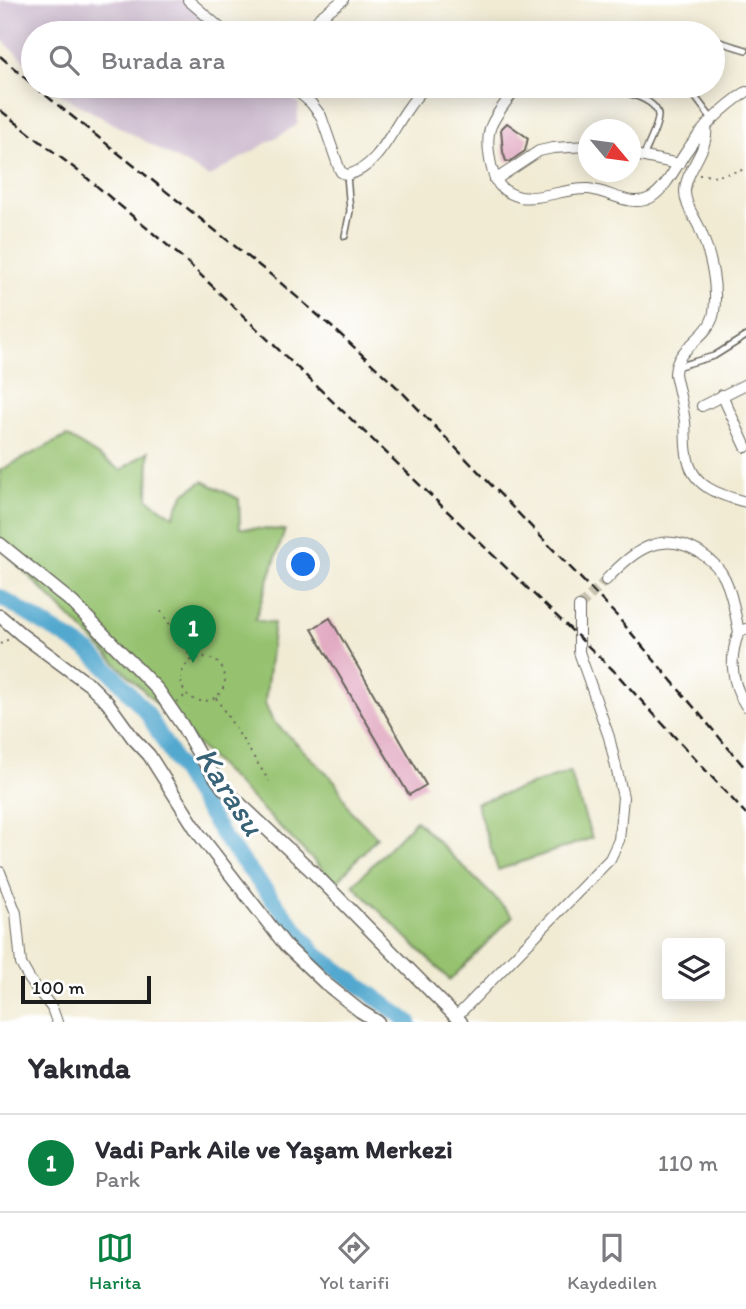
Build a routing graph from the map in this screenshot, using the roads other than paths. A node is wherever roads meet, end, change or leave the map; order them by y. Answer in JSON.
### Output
{"nodes":[{"id":1,"x":188,"y":0,"type":"edge"},
{"id":2,"x":343,"y":0,"type":"edge"},
{"id":3,"x":212,"y":21,"type":"edge"},
{"id":4,"x":317,"y":21,"type":"edge"},
{"id":5,"x":725,"y":44,"type":"edge"},
{"id":6,"x":746,"y":50,"type":"edge"},
{"id":7,"x":746,"y":92,"type":"edge"},
{"id":8,"x":305,"y":98,"type":"edge"},
{"id":9,"x":417,"y":98,"type":"edge"},
{"id":10,"x":510,"y":98,"type":"edge"},
{"id":11,"x":639,"y":98,"type":"edge"},
{"id":12,"x":693,"y":98,"type":"edge"},
{"id":13,"x":709,"y":123,"type":"junction"},
{"id":14,"x":578,"y":147,"type":"edge"},
{"id":15,"x":643,"y":157,"type":"joint"},
{"id":16,"x":679,"y":164,"type":"junction"},
{"id":17,"x":347,"y":175,"type":"junction"},
{"id":18,"x":495,"y":180,"type":"junction"},
{"id":19,"x":345,"y":236,"type":"dead end"},
{"id":20,"x":746,"y":336,"type":"edge"},
{"id":21,"x":675,"y":367,"type":"junction"},
{"id":22,"x":746,"y":384,"type":"edge"},
{"id":23,"x":722,"y":395,"type":"junction"},
{"id":24,"x":702,"y":406,"type":"dead end"},
{"id":25,"x":746,"y":447,"type":"edge"},
{"id":26,"x":746,"y":502,"type":"edge"},
{"id":27,"x":0,"y":544,"type":"edge"},
{"id":28,"x":606,"y":580,"type":"tunnel mouth"},
{"id":29,"x":579,"y":607,"type":"dead end"},
{"id":30,"x":0,"y":616,"type":"edge"},
{"id":31,"x":742,"y":630,"type":"edge"},
{"id":32,"x":746,"y":706,"type":"edge"},
{"id":33,"x":0,"y":872,"type":"edge"},
{"id":34,"x":459,"y":1019,"type":"edge"},
{"id":35,"x":57,"y":1022,"type":"edge"},
{"id":36,"x":378,"y":1022,"type":"edge"}],
"edges":[{"from":1,"to":3,"type":"street"},
{"from":2,"to":4,"type":"street"},
{"from":5,"to":6,"type":"lane"},
{"from":7,"to":13,"type":"street"},
{"from":8,"to":17,"type":"street"},
{"from":9,"to":17,"type":"street"},
{"from":10,"to":18,"type":"street"},
{"from":11,"to":15,"type":"lane"},
{"from":12,"to":13,"type":"lane"},
{"from":13,"to":16,"type":"street"},
{"from":13,"to":21,"type":"street"},
{"from":14,"to":18,"type":"street"},
{"from":15,"to":16,"type":"street"},
{"from":16,"to":18,"type":"street"},
{"from":17,"to":19,"type":"lane"},
{"from":20,"to":21,"type":"lane"},
{"from":21,"to":26,"type":"street"},
{"from":22,"to":23,"type":"street"},
{"from":23,"to":24,"type":"street"},
{"from":23,"to":25,"type":"street"},
{"from":27,"to":34,"type":"street"},
{"from":28,"to":31,"type":"street"},
{"from":29,"to":34,"type":"street"},
{"from":30,"to":36,"type":"street"},
{"from":31,"to":32,"type":"street"},
{"from":33,"to":35,"type":"street"}]}
